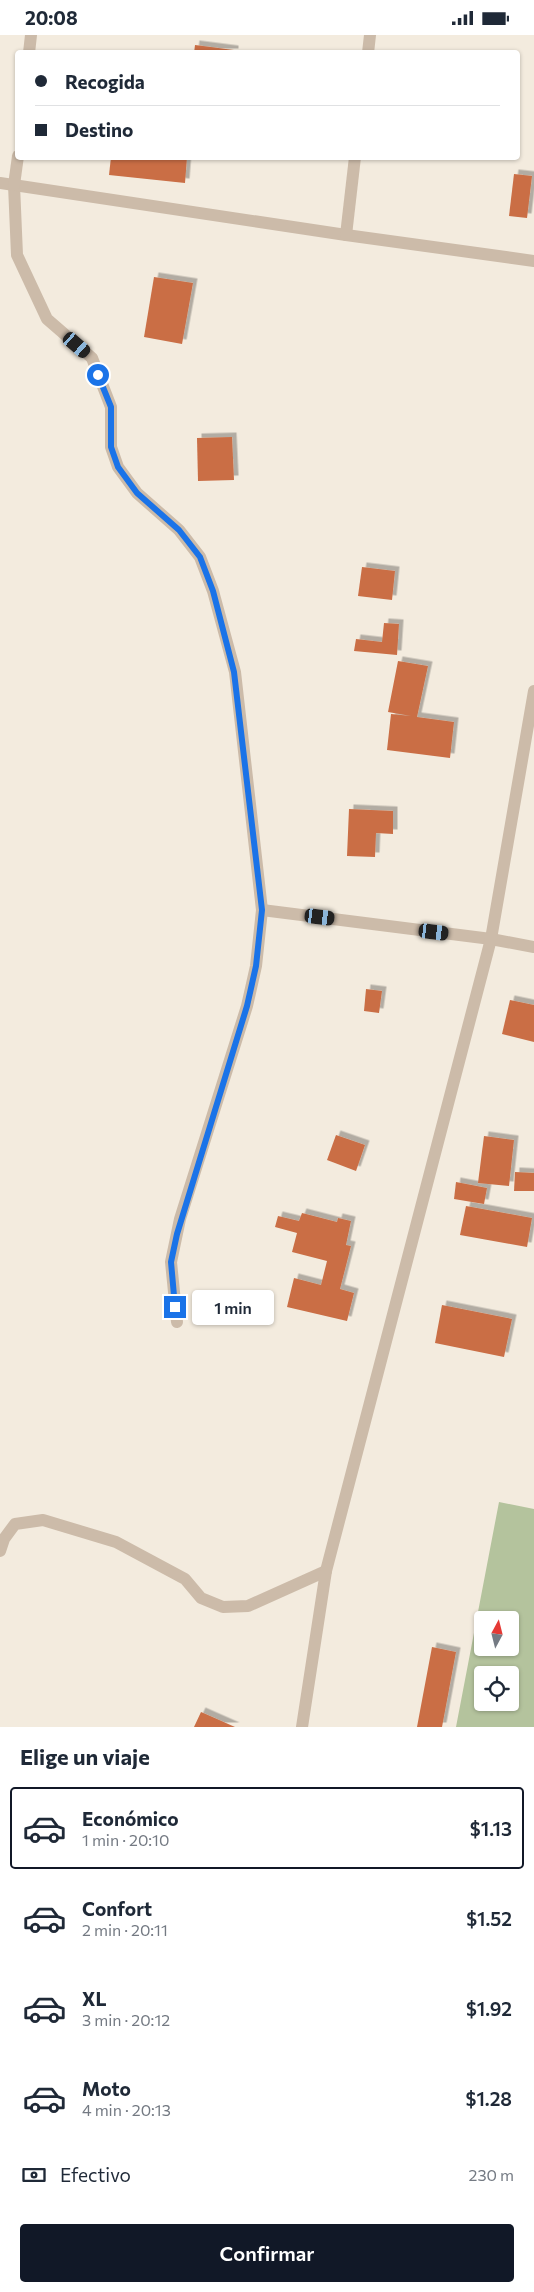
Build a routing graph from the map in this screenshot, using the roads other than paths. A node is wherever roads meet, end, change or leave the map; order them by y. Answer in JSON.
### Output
{"nodes":[{"id":1,"x":31,"y":35,"type":"edge"},
{"id":2,"x":370,"y":35,"type":"edge"},
{"id":3,"x":29,"y":50,"type":"edge"},
{"id":4,"x":368,"y":50,"type":"edge"},
{"id":5,"x":17,"y":160,"type":"edge"},
{"id":6,"x":355,"y":160,"type":"edge"},
{"id":7,"x":0,"y":183,"type":"edge"},
{"id":8,"x":14,"y":185,"type":"junction"},
{"id":9,"x":346,"y":235,"type":"junction"},
{"id":10,"x":534,"y":261,"type":"edge"},
{"id":11,"x":534,"y":691,"type":"edge"},
{"id":12,"x":262,"y":910,"type":"junction"},
{"id":13,"x":491,"y":939,"type":"junction"},
{"id":14,"x":534,"y":947,"type":"edge"},
{"id":15,"x":177,"y":1322,"type":"dead end"},
{"id":16,"x":0,"y":1551,"type":"edge"},
{"id":17,"x":326,"y":1571,"type":"junction"},
{"id":18,"x":302,"y":1727,"type":"edge"}],
"edges":[{"from":1,"to":3,"type":"street"},
{"from":2,"to":4,"type":"street"},
{"from":5,"to":8,"type":"street"},
{"from":6,"to":9,"type":"street"},
{"from":7,"to":8,"type":"street"},
{"from":8,"to":9,"type":"street"},
{"from":8,"to":12,"type":"street"},
{"from":9,"to":10,"type":"street"},
{"from":11,"to":13,"type":"street"},
{"from":12,"to":13,"type":"street"},
{"from":12,"to":15,"type":"street"},
{"from":13,"to":14,"type":"street"},
{"from":13,"to":17,"type":"street"},
{"from":16,"to":17,"type":"street"},
{"from":17,"to":18,"type":"street"}]}
